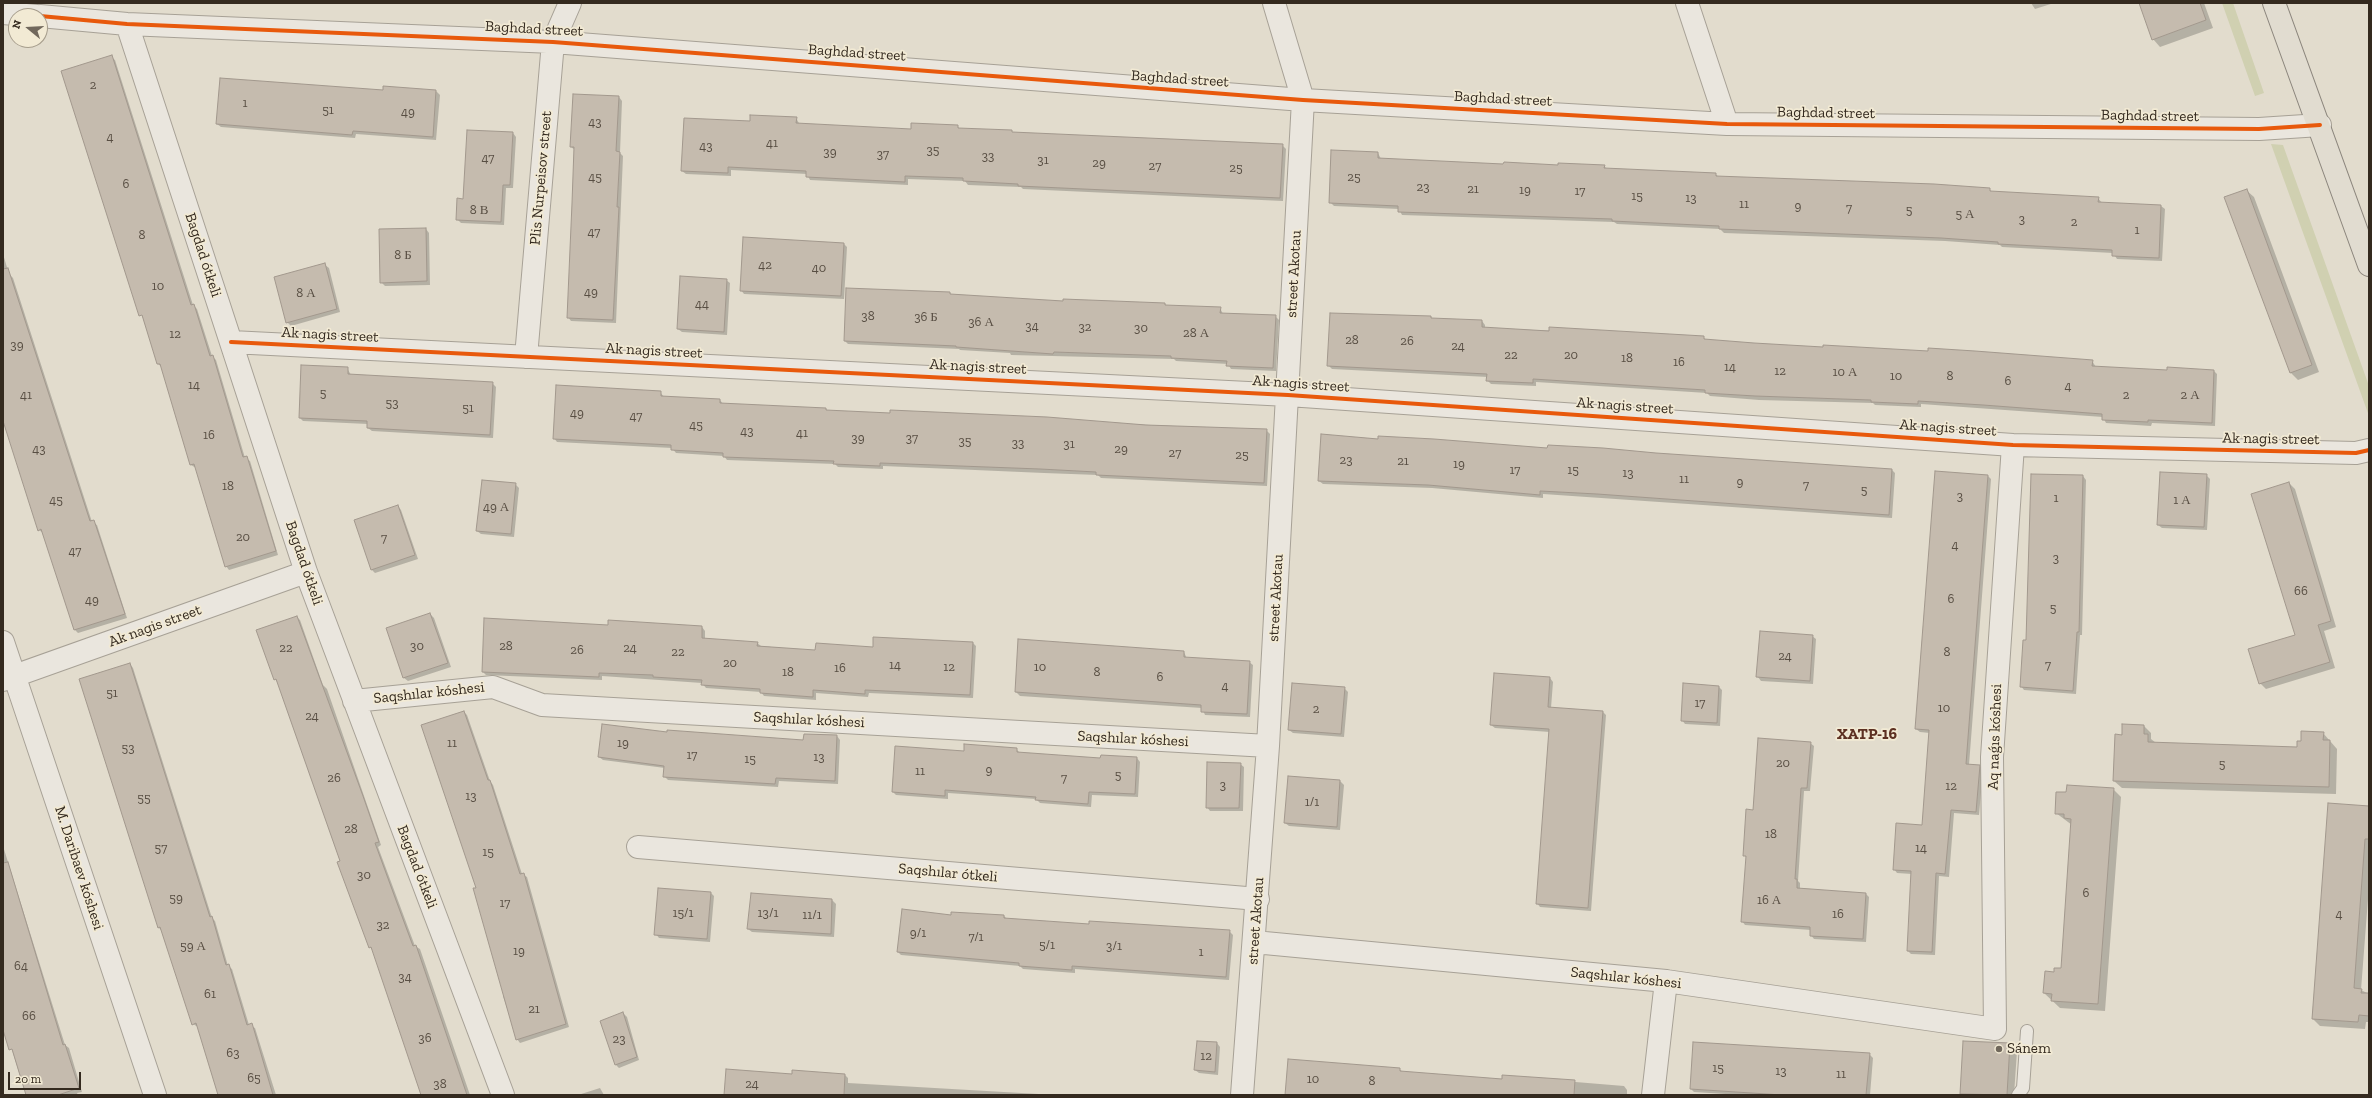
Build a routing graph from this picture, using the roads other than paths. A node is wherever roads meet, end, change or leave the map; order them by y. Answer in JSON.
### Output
{"nodes":[{"id":1,"x":570,"y":3,"type":"edge"},
{"id":2,"x":1274,"y":3,"type":"edge"},
{"id":3,"x":1687,"y":3,"type":"edge"},
{"id":4,"x":2274,"y":3,"type":"edge"},
{"id":5,"x":48,"y":17,"type":"edge"},
{"id":6,"x":127,"y":24,"type":"junction"},
{"id":7,"x":553,"y":42,"type":"junction"},
{"id":8,"x":1303,"y":100,"type":"junction"},
{"id":9,"x":1727,"y":124,"type":"junction"},
{"id":10,"x":2320,"y":125,"type":"junction"},
{"id":11,"x":2369,"y":265,"type":"edge"},
{"id":12,"x":231,"y":342,"type":"junction"},
{"id":13,"x":526,"y":357,"type":"junction"},
{"id":14,"x":1288,"y":395,"type":"junction"},
{"id":15,"x":2013,"y":445,"type":"junction"},
{"id":16,"x":2369,"y":450,"type":"edge"},
{"id":17,"x":306,"y":572,"type":"junction"},
{"id":18,"x":3,"y":642,"type":"edge"},
{"id":19,"x":9,"y":678,"type":"edge"},
{"id":20,"x":354,"y":701,"type":"junction"},
{"id":21,"x":1268,"y":746,"type":"junction"},
{"id":22,"x":638,"y":847,"type":"dead end"},
{"id":23,"x":1258,"y":899,"type":"junction"},
{"id":24,"x":1254,"y":942,"type":"junction"},
{"id":25,"x":1666,"y":981,"type":"junction"},
{"id":26,"x":1996,"y":1029,"type":"joint"},
{"id":27,"x":2027,"y":1031,"type":"dead end"},
{"id":28,"x":155,"y":1095,"type":"edge"},
{"id":29,"x":503,"y":1095,"type":"edge"},
{"id":30,"x":1242,"y":1095,"type":"edge"},
{"id":31,"x":1653,"y":1095,"type":"edge"},
{"id":32,"x":2018,"y":1095,"type":"edge"}],
"edges":[{"from":1,"to":7,"type":"street","name":"Plis Nurpeisov street"},
{"from":2,"to":8,"type":"street","name":"street Akotau"},
{"from":3,"to":9,"type":"street"},
{"from":4,"to":10,"type":"main road"},
{"from":5,"to":6,"type":"street","name":"Baghdad street"},
{"from":6,"to":7,"type":"street","name":"Baghdad street"},
{"from":6,"to":12,"type":"street","name":"Bagdad ótkeli"},
{"from":7,"to":8,"type":"street","name":"Baghdad street"},
{"from":7,"to":13,"type":"street","name":"Plis Nurpeisov street"},
{"from":8,"to":9,"type":"street","name":"Baghdad street"},
{"from":8,"to":14,"type":"street","name":"street Akotau"},
{"from":9,"to":10,"type":"street","name":"Baghdad street"},
{"from":10,"to":11,"type":"main road"},
{"from":12,"to":13,"type":"street","name":"Ak nagis street"},
{"from":12,"to":17,"type":"street","name":"Bagdad ótkeli"},
{"from":13,"to":14,"type":"street","name":"Ak nagis street"},
{"from":14,"to":15,"type":"street","name":"Ak nagis street"},
{"from":14,"to":21,"type":"street","name":"street Akotau"},
{"from":15,"to":16,"type":"street","name":"Ak nagis street"},
{"from":15,"to":26,"type":"street","name":"Aq naǵıs kóshesi"},
{"from":17,"to":19,"type":"street","name":"Ak nagis street"},
{"from":17,"to":20,"type":"street","name":"Bagdad ótkeli"},
{"from":18,"to":19,"type":"street","name":"M. Daribaev kóshesi"},
{"from":19,"to":28,"type":"street","name":"M. Daribaev kóshesi"},
{"from":20,"to":21,"type":"street","name":"Saqshılar kóshesi"},
{"from":20,"to":29,"type":"street","name":"Bagdad ótkeli"},
{"from":21,"to":23,"type":"street","name":"street Akotau"},
{"from":22,"to":23,"type":"street","name":"Saqshılar ótkeli"},
{"from":23,"to":24,"type":"street","name":"street Akotau"},
{"from":24,"to":25,"type":"street","name":"Saqshılar kóshesi"},
{"from":24,"to":30,"type":"street","name":"street Akotau"},
{"from":25,"to":26,"type":"street","name":"Saqshılar kóshesi"},
{"from":25,"to":31,"type":"street"},
{"from":27,"to":32,"type":"lane"}]}
